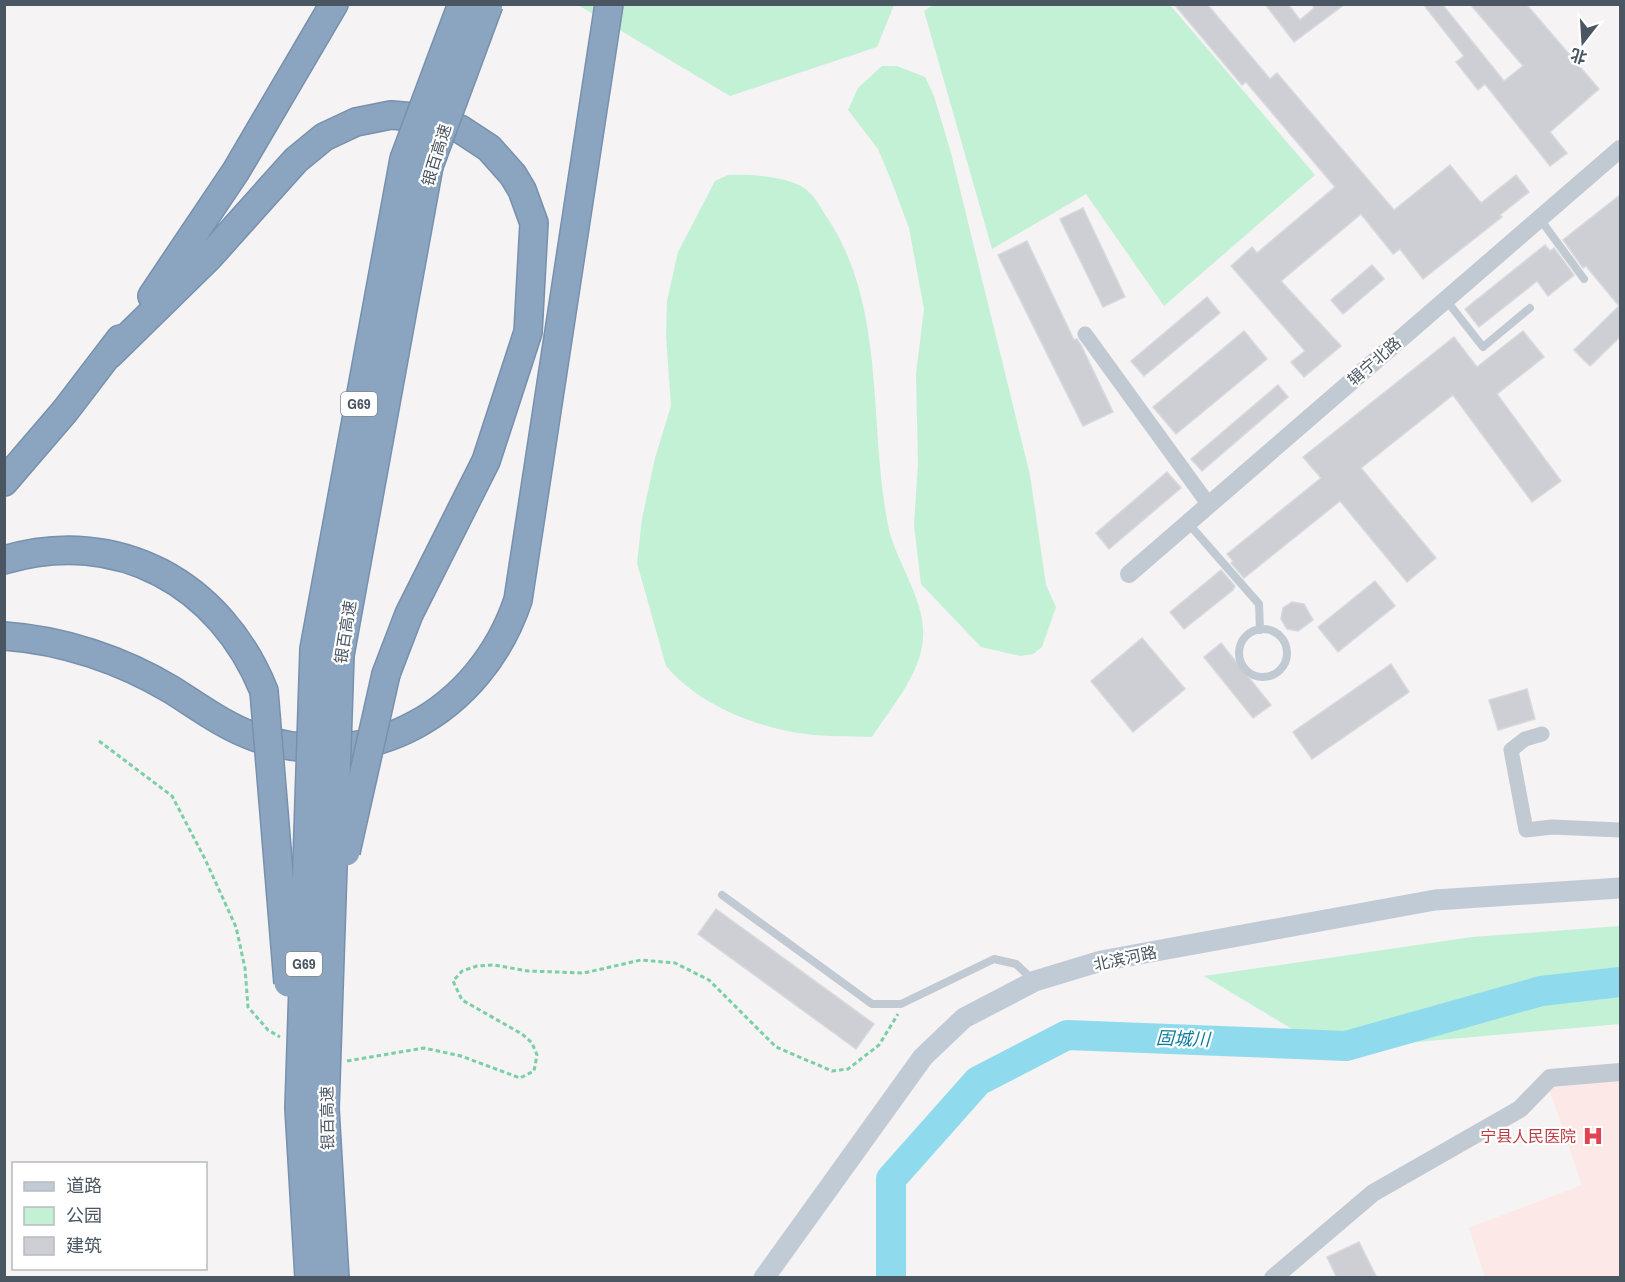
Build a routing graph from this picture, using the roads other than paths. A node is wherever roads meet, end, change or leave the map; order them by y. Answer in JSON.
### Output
{"nodes":[{"id":1,"x":334,"y":4,"type":"edge"},
{"id":2,"x":462,"y":4,"type":"edge"},
{"id":3,"x":489,"y":4,"type":"edge"},
{"id":4,"x":609,"y":4,"type":"edge"},
{"id":5,"x":1620,"y":149,"type":"edge"},
{"id":6,"x":417,"y":163,"type":"junction"},
{"id":7,"x":1540,"y":219,"type":"junction"},
{"id":8,"x":1584,"y":279,"type":"dead end"},
{"id":9,"x":1445,"y":298,"type":"junction"},
{"id":10,"x":1530,"y":308,"type":"dead end"},
{"id":11,"x":1085,"y":334,"type":"dead end"},
{"id":12,"x":110,"y":354,"type":"junction"},
{"id":13,"x":4,"y":482,"type":"edge"},
{"id":14,"x":1209,"y":505,"type":"junction"},
{"id":15,"x":1188,"y":523,"type":"junction"},
{"id":16,"x":4,"y":560,"type":"edge"},
{"id":17,"x":1129,"y":574,"type":"dead end"},
{"id":18,"x":1260,"y":630,"type":"junction"},
{"id":19,"x":4,"y":636,"type":"edge"},
{"id":20,"x":327,"y":652,"type":"junction"},
{"id":21,"x":1542,"y":734,"type":"dead end"},
{"id":22,"x":1620,"y":830,"type":"edge"},
{"id":23,"x":1620,"y":888,"type":"edge"},
{"id":24,"x":722,"y":895,"type":"dead end"},
{"id":25,"x":331,"y":915,"type":"junction"},
{"id":26,"x":1035,"y":981,"type":"junction"},
{"id":27,"x":1620,"y":1072,"type":"edge"},
{"id":28,"x":299,"y":1108,"type":"junction"},
{"id":29,"x":309,"y":1278,"type":"edge"},
{"id":30,"x":335,"y":1278,"type":"edge"},
{"id":31,"x":764,"y":1278,"type":"edge"},
{"id":32,"x":1273,"y":1278,"type":"edge"}],
"edges":[{"from":1,"to":12,"type":"highway"},
{"from":2,"to":6,"type":"highway","name":"银百高速","number":"G69","bridge":true},
{"from":3,"to":6,"type":"highway","name":"银百高速","number":"G69","bridge":true},
{"from":4,"to":19,"type":"highway"},
{"from":5,"to":7,"type":"street","name":"辑宁北路"},
{"from":6,"to":20,"type":"highway","name":"银百高速","number":"G69"},
{"from":7,"to":8,"type":"lane"},
{"from":7,"to":9,"type":"street","name":"辑宁北路"},
{"from":9,"to":10,"type":"lane"},
{"from":9,"to":14,"type":"street","name":"辑宁北路"},
{"from":11,"to":14,"type":"street"},
{"from":12,"to":13,"type":"highway"},
{"from":12,"to":25,"type":"highway","bridge":true},
{"from":14,"to":15,"type":"street","name":"辑宁北路"},
{"from":15,"to":17,"type":"street","name":"辑宁北路"},
{"from":15,"to":18,"type":"lane"},
{"from":16,"to":28,"type":"highway","bridge":true},
{"from":18,"to":18,"type":"lane"},
{"from":20,"to":25,"type":"highway","name":"银百高速","number":"G69","bridge":true},
{"from":20,"to":28,"type":"highway","name":"银百高速","number":"G69","bridge":true},
{"from":21,"to":22,"type":"street"},
{"from":23,"to":26,"type":"main road","name":"北滨河路"},
{"from":24,"to":26,"type":"lane"},
{"from":25,"to":30,"type":"highway","name":"银百高速","number":"G69","bridge":true},
{"from":26,"to":31,"type":"main road","name":"北滨河路"},
{"from":27,"to":32,"type":"street"},
{"from":28,"to":29,"type":"highway","name":"银百高速","number":"G69","bridge":true}]}
